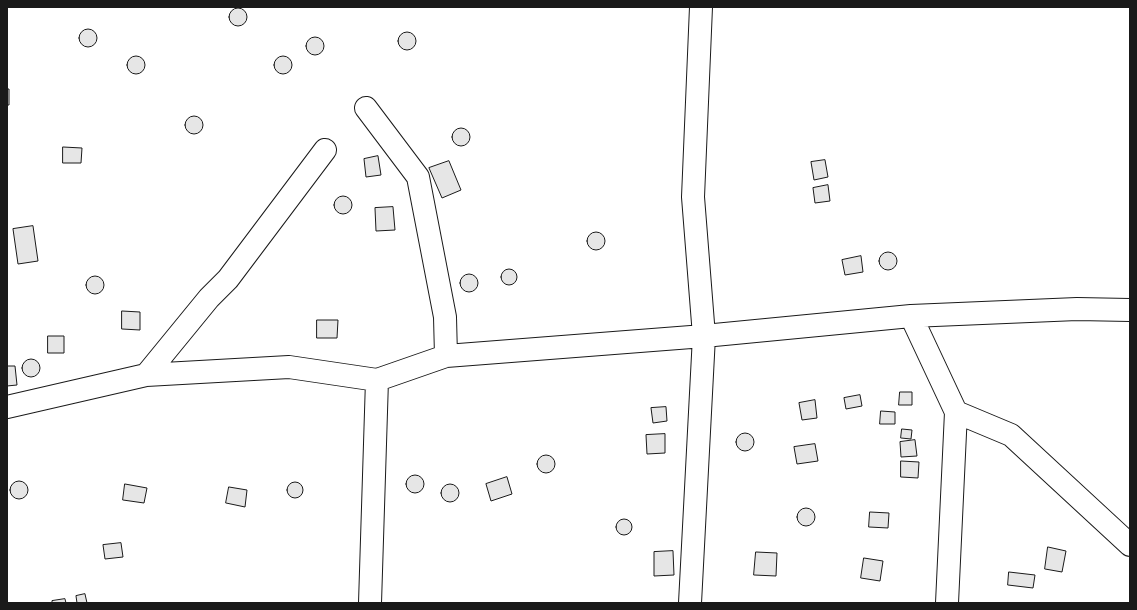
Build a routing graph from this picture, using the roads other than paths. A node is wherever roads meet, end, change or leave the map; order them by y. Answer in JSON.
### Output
{"nodes":[{"id":1,"x":701,"y":7,"type":"edge"},
{"id":2,"x":366,"y":108,"type":"dead end"},
{"id":3,"x":325,"y":150,"type":"dead end"},
{"id":4,"x":1130,"y":310,"type":"edge"},
{"id":5,"x":911,"y":316,"type":"junction"},
{"id":6,"x":704,"y":336,"type":"junction"},
{"id":7,"x":446,"y":356,"type":"junction"},
{"id":8,"x":146,"y":375,"type":"junction"},
{"id":9,"x":377,"y":380,"type":"junction"},
{"id":10,"x":7,"y":408,"type":"edge"},
{"id":11,"x":956,"y":412,"type":"junction"},
{"id":12,"x":1130,"y":545,"type":"edge"},
{"id":13,"x":370,"y":603,"type":"edge"},
{"id":14,"x":690,"y":603,"type":"edge"},
{"id":15,"x":947,"y":603,"type":"edge"}],
"edges":[{"from":1,"to":6,"type":"street"},
{"from":2,"to":7,"type":"street"},
{"from":3,"to":8,"type":"street"},
{"from":4,"to":5,"type":"street"},
{"from":5,"to":6,"type":"street"},
{"from":5,"to":11,"type":"street"},
{"from":6,"to":7,"type":"street"},
{"from":6,"to":14,"type":"street"},
{"from":7,"to":9,"type":"street"},
{"from":8,"to":9,"type":"street"},
{"from":8,"to":10,"type":"street"},
{"from":9,"to":13,"type":"street"},
{"from":11,"to":12,"type":"street"},
{"from":11,"to":15,"type":"street"}]}
